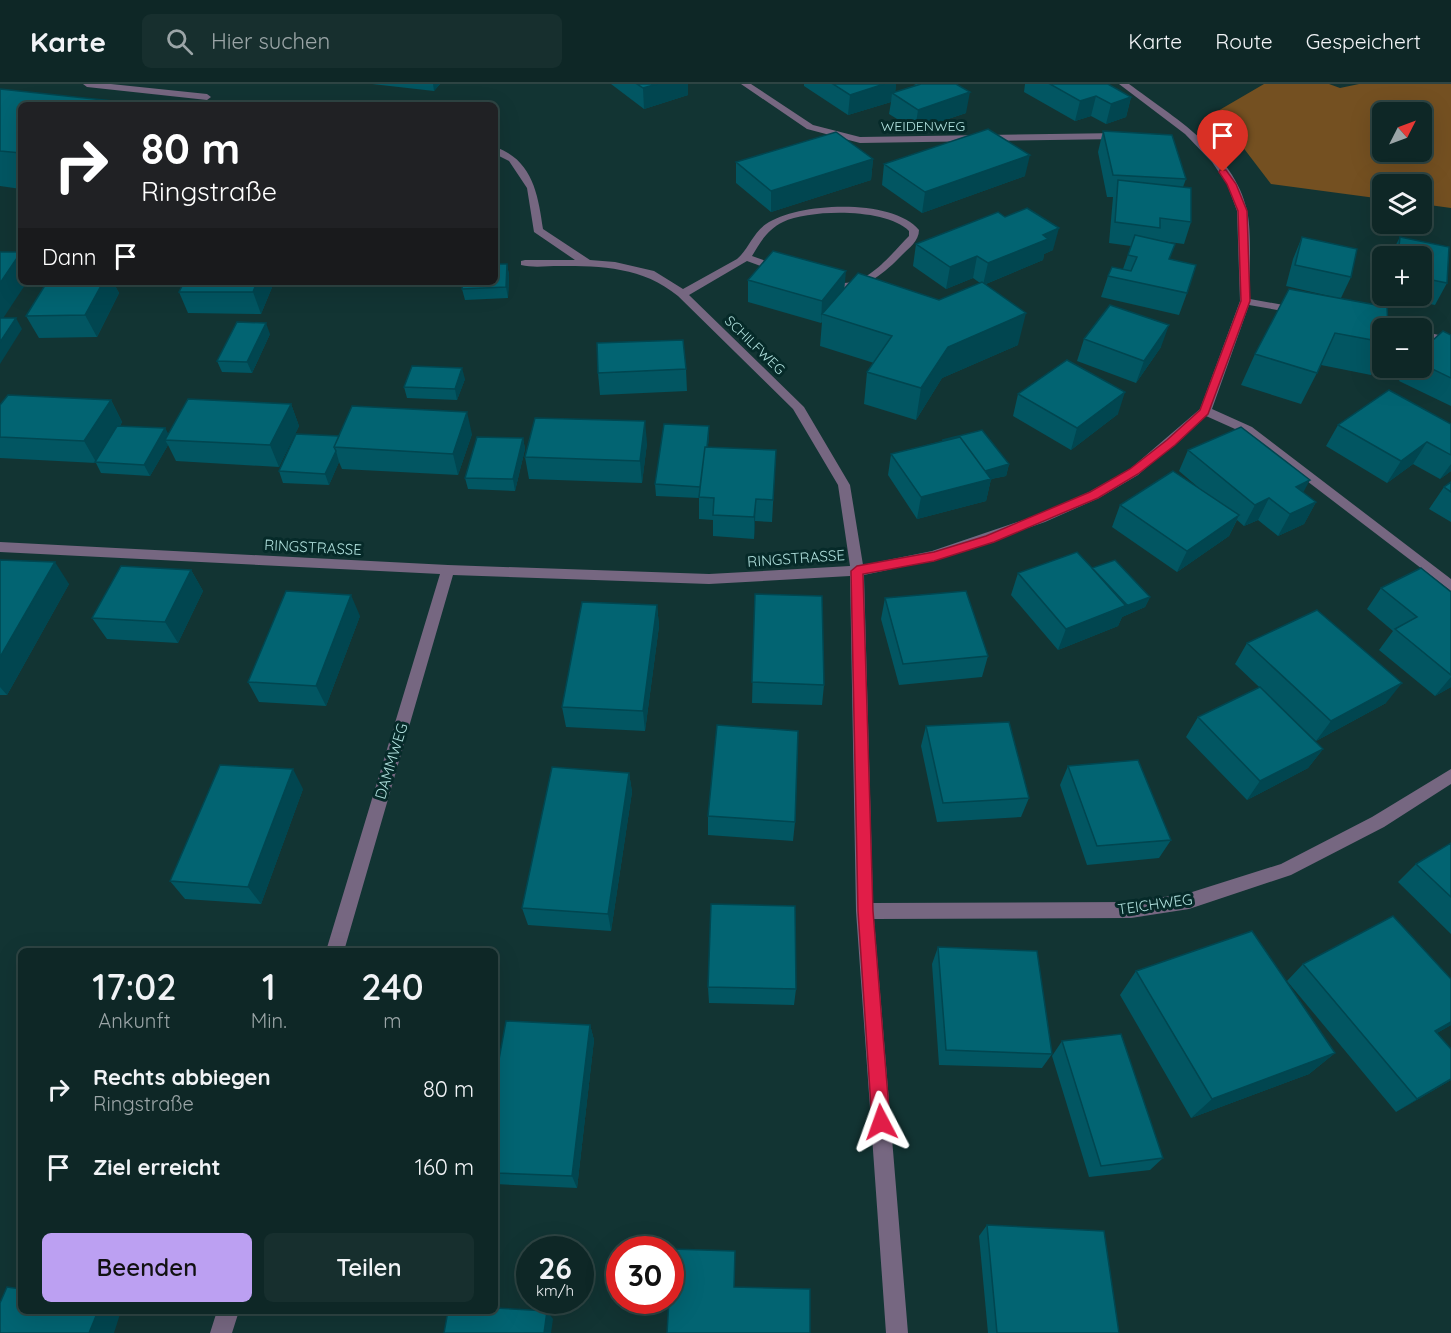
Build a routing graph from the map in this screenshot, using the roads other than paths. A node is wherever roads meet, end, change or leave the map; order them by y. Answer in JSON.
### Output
{"nodes":[{"id":1,"x":87,"y":84,"type":"edge"},
{"id":2,"x":745,"y":84,"type":"edge"},
{"id":3,"x":1123,"y":84,"type":"edge"},
{"id":4,"x":207,"y":97,"type":"dead end"},
{"id":5,"x":1188,"y":132,"type":"junction"},
{"id":6,"x":1170,"y":134,"type":"edge"},
{"id":7,"x":1136,"y":135,"type":"edge"},
{"id":8,"x":498,"y":152,"type":"edge"},
{"id":9,"x":746,"y":256,"type":"junction"},
{"id":10,"x":525,"y":262,"type":"dead end"},
{"id":11,"x":587,"y":263,"type":"junction"},
{"id":12,"x":795,"y":274,"type":"edge"},
{"id":13,"x":817,"y":280,"type":"edge"},
{"id":14,"x":682,"y":294,"type":"junction"},
{"id":15,"x":1245,"y":301,"type":"junction"},
{"id":16,"x":1311,"y":313,"type":"edge"},
{"id":17,"x":1355,"y":321,"type":"edge"},
{"id":18,"x":1372,"y":324,"type":"edge"},
{"id":19,"x":1432,"y":336,"type":"edge"},
{"id":20,"x":1451,"y":341,"type":"edge"},
{"id":21,"x":1204,"y":411,"type":"junction"},
{"id":22,"x":0,"y":547,"type":"edge"},
{"id":23,"x":448,"y":570,"type":"junction"},
{"id":24,"x":857,"y":571,"type":"junction"},
{"id":25,"x":1451,"y":586,"type":"edge"},
{"id":26,"x":1451,"y":776,"type":"edge"},
{"id":27,"x":865,"y":911,"type":"junction"},
{"id":28,"x":336,"y":948,"type":"edge"},
{"id":29,"x":227,"y":1314,"type":"edge"},
{"id":30,"x":221,"y":1333,"type":"edge"},
{"id":31,"x":897,"y":1333,"type":"edge"}],
"edges":[{"from":1,"to":4,"type":"street"},
{"from":2,"to":7,"type":"street","name":"WEIDENWEG"},
{"from":3,"to":5,"type":"street","name":"RINGSTRASSE"},
{"from":5,"to":6,"type":"street"},
{"from":5,"to":15,"type":"street","name":"RINGSTRASSE"},
{"from":8,"to":11,"type":"street"},
{"from":9,"to":12,"type":"street"},
{"from":9,"to":13,"type":"street"},
{"from":9,"to":14,"type":"street"},
{"from":10,"to":11,"type":"street","name":"SCHILFWEG"},
{"from":11,"to":14,"type":"street","name":"SCHILFWEG"},
{"from":14,"to":24,"type":"street","name":"SCHILFWEG"},
{"from":15,"to":16,"type":"street"},
{"from":15,"to":21,"type":"street","name":"RINGSTRASSE"},
{"from":17,"to":18,"type":"street"},
{"from":19,"to":20,"type":"street"},
{"from":21,"to":24,"type":"street","name":"RINGSTRASSE"},
{"from":21,"to":25,"type":"street"},
{"from":22,"to":23,"type":"street","name":"RINGSTRASSE"},
{"from":23,"to":24,"type":"street","name":"RINGSTRASSE"},
{"from":23,"to":28,"type":"street","name":"DAMMWEG"},
{"from":24,"to":27,"type":"street"},
{"from":26,"to":27,"type":"street","name":"TEICHWEG"},
{"from":27,"to":31,"type":"street"},
{"from":29,"to":30,"type":"street"}]}
